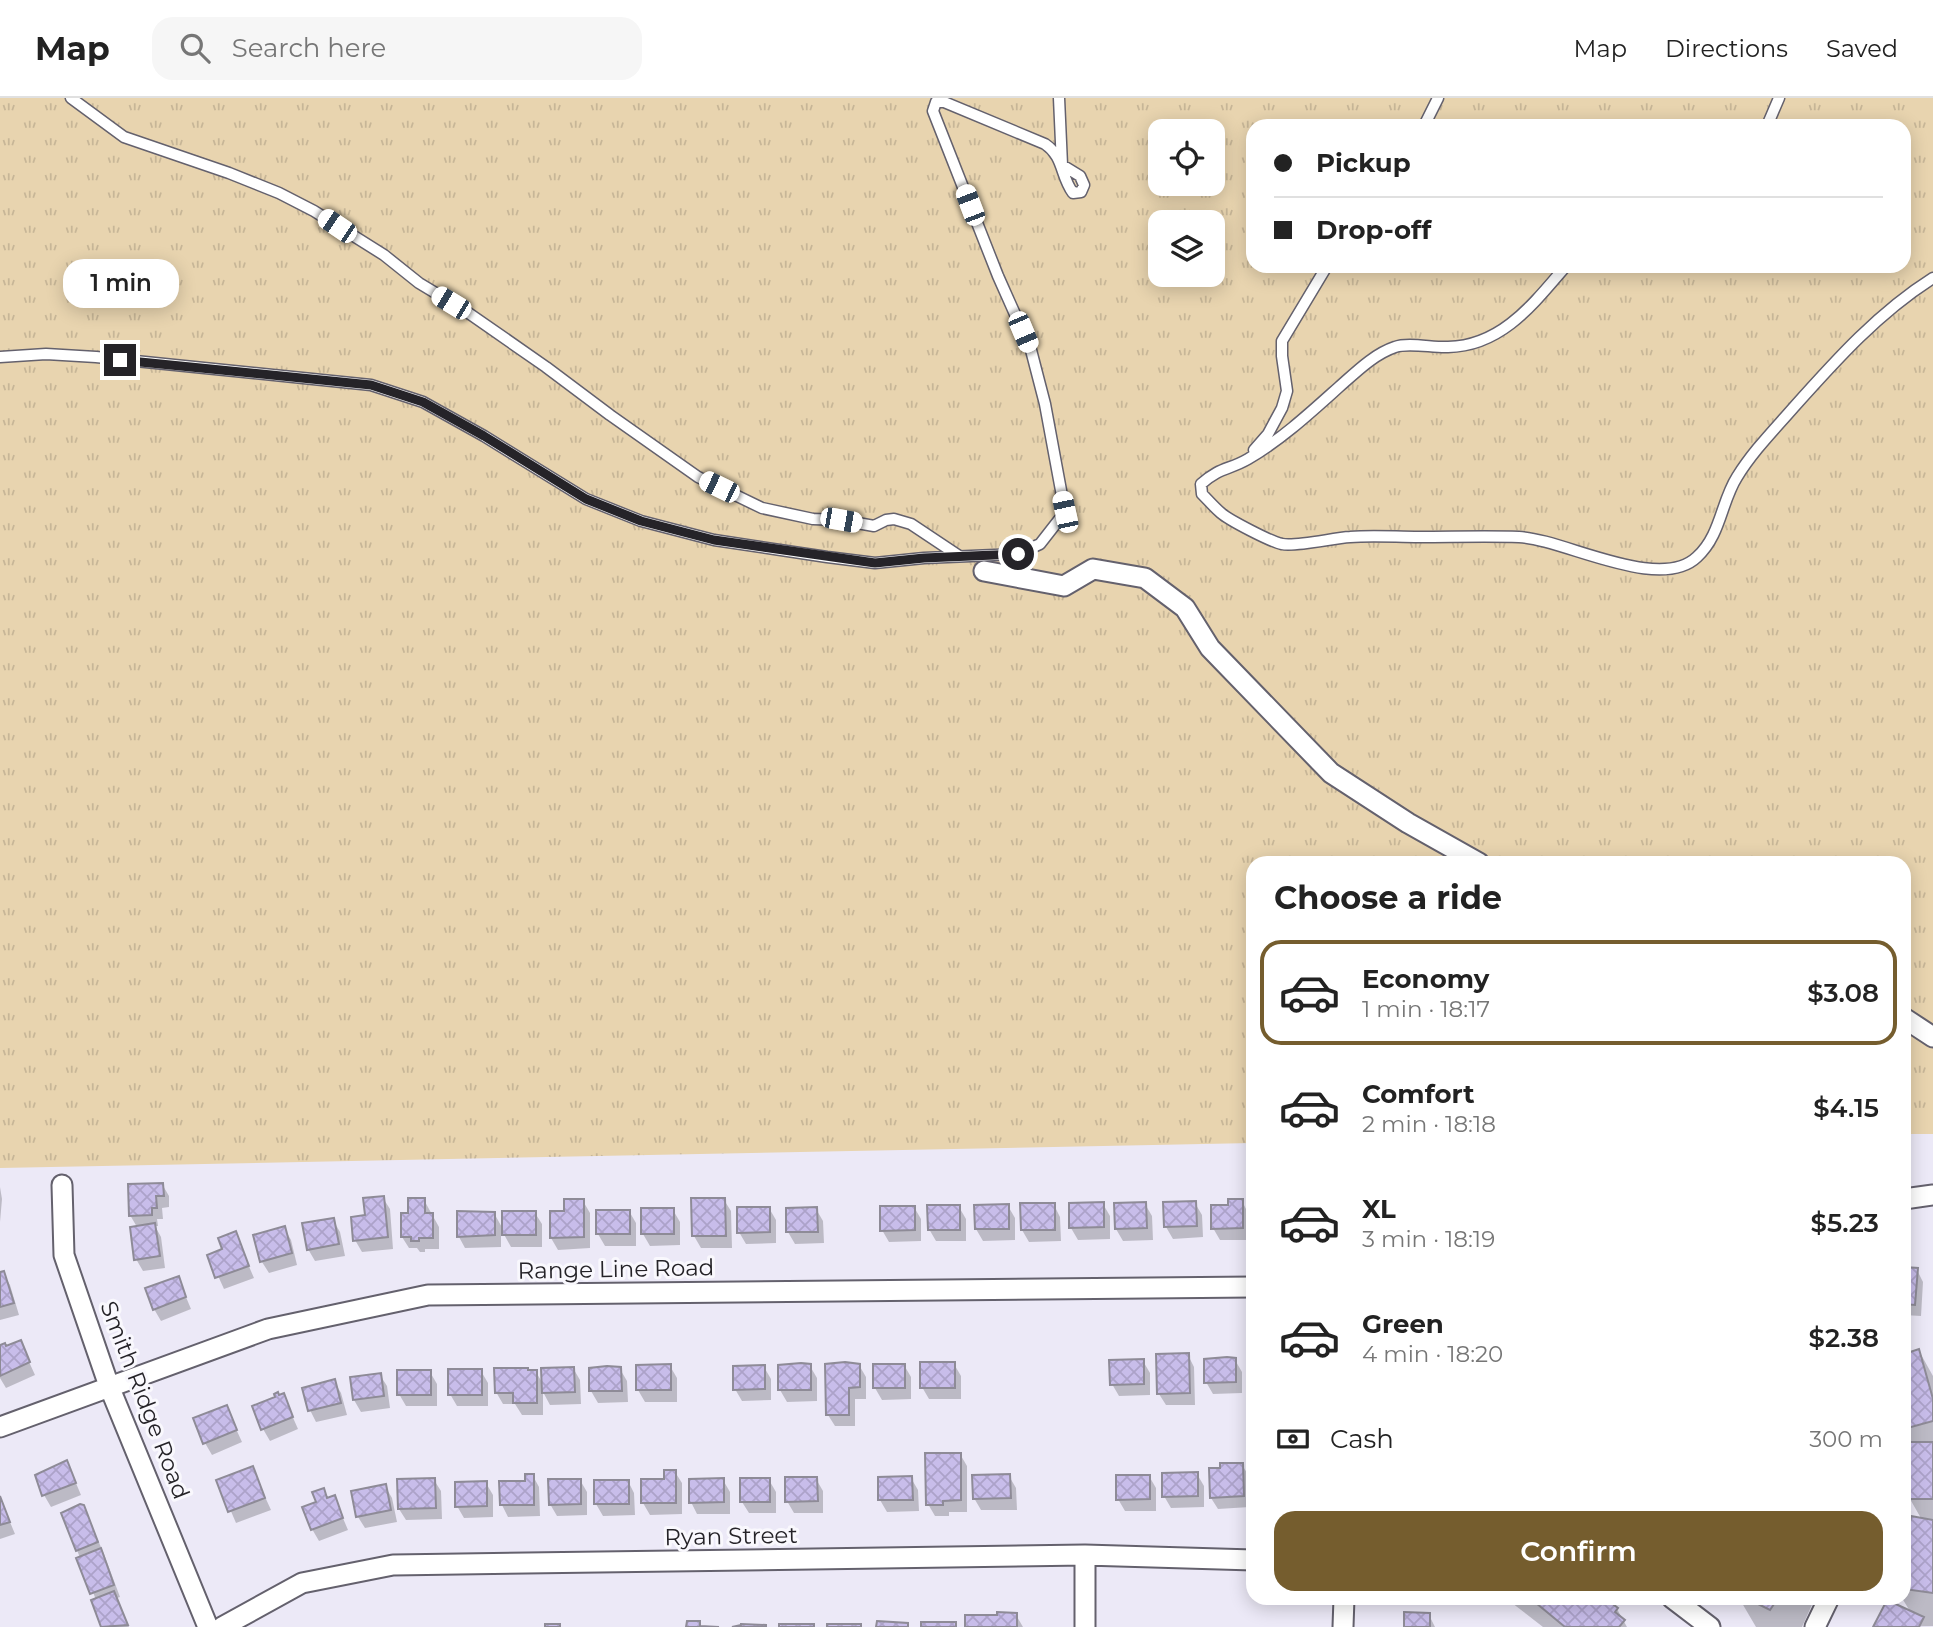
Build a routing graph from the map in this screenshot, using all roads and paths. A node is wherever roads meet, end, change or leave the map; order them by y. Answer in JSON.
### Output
{"nodes":[{"id":1,"x":71,"y":98,"type":"edge"},
{"id":2,"x":1059,"y":98,"type":"edge"},
{"id":3,"x":1438,"y":98,"type":"edge"},
{"id":4,"x":1779,"y":98,"type":"edge"},
{"id":5,"x":1428,"y":119,"type":"edge"},
{"id":6,"x":1770,"y":119,"type":"edge"},
{"id":7,"x":1323,"y":273,"type":"edge"},
{"id":8,"x":1560,"y":273,"type":"edge"},
{"id":9,"x":1933,"y":278,"type":"edge"},
{"id":10,"x":0,"y":357,"type":"edge"},
{"id":11,"x":1245,"y":461,"type":"junction"},
{"id":12,"x":960,"y":556,"type":"junction"},
{"id":13,"x":984,"y":571,"type":"dead end"},
{"id":14,"x":1467,"y":856,"type":"edge"},
{"id":15,"x":1911,"y":1023,"type":"edge"},
{"id":16,"x":1933,"y":1037,"type":"edge"},
{"id":17,"x":62,"y":1185,"type":"dead end"},
{"id":18,"x":1933,"y":1195,"type":"edge"},
{"id":19,"x":1911,"y":1198,"type":"edge"},
{"id":20,"x":1246,"y":1287,"type":"edge"},
{"id":21,"x":109,"y":1386,"type":"junction"},
{"id":22,"x":0,"y":1427,"type":"edge"},
{"id":23,"x":1085,"y":1555,"type":"junction"},
{"id":24,"x":1246,"y":1560,"type":"edge"},
{"id":25,"x":1344,"y":1605,"type":"edge"},
{"id":26,"x":1681,"y":1605,"type":"edge"},
{"id":27,"x":1826,"y":1605,"type":"edge"},
{"id":28,"x":208,"y":1627,"type":"edge"},
{"id":29,"x":222,"y":1627,"type":"edge"},
{"id":30,"x":1085,"y":1627,"type":"edge"},
{"id":31,"x":1343,"y":1627,"type":"edge"},
{"id":32,"x":1710,"y":1627,"type":"edge"},
{"id":33,"x":1815,"y":1627,"type":"edge"}],
"edges":[{"from":1,"to":12,"type":"lane"},
{"from":2,"to":12,"type":"lane"},
{"from":3,"to":5,"type":"lane"},
{"from":4,"to":6,"type":"lane"},
{"from":7,"to":11,"type":"lane"},
{"from":8,"to":11,"type":"lane"},
{"from":9,"to":11,"type":"lane"},
{"from":10,"to":12,"type":"lane"},
{"from":13,"to":14,"type":"street"},
{"from":15,"to":16,"type":"street"},
{"from":17,"to":21,"type":"street","name":"Smith Ridge Road"},
{"from":18,"to":19,"type":"street"},
{"from":20,"to":21,"type":"street","name":"Range Line Road"},
{"from":21,"to":22,"type":"street","name":"Range Line Road"},
{"from":21,"to":28,"type":"street","name":"Smith Ridge Road"},
{"from":23,"to":24,"type":"street","name":"Ryan Street"},
{"from":23,"to":29,"type":"street","name":"Ryan Street"},
{"from":23,"to":30,"type":"street"},
{"from":25,"to":31,"type":"street"},
{"from":26,"to":32,"type":"street"},
{"from":27,"to":33,"type":"street"}]}
